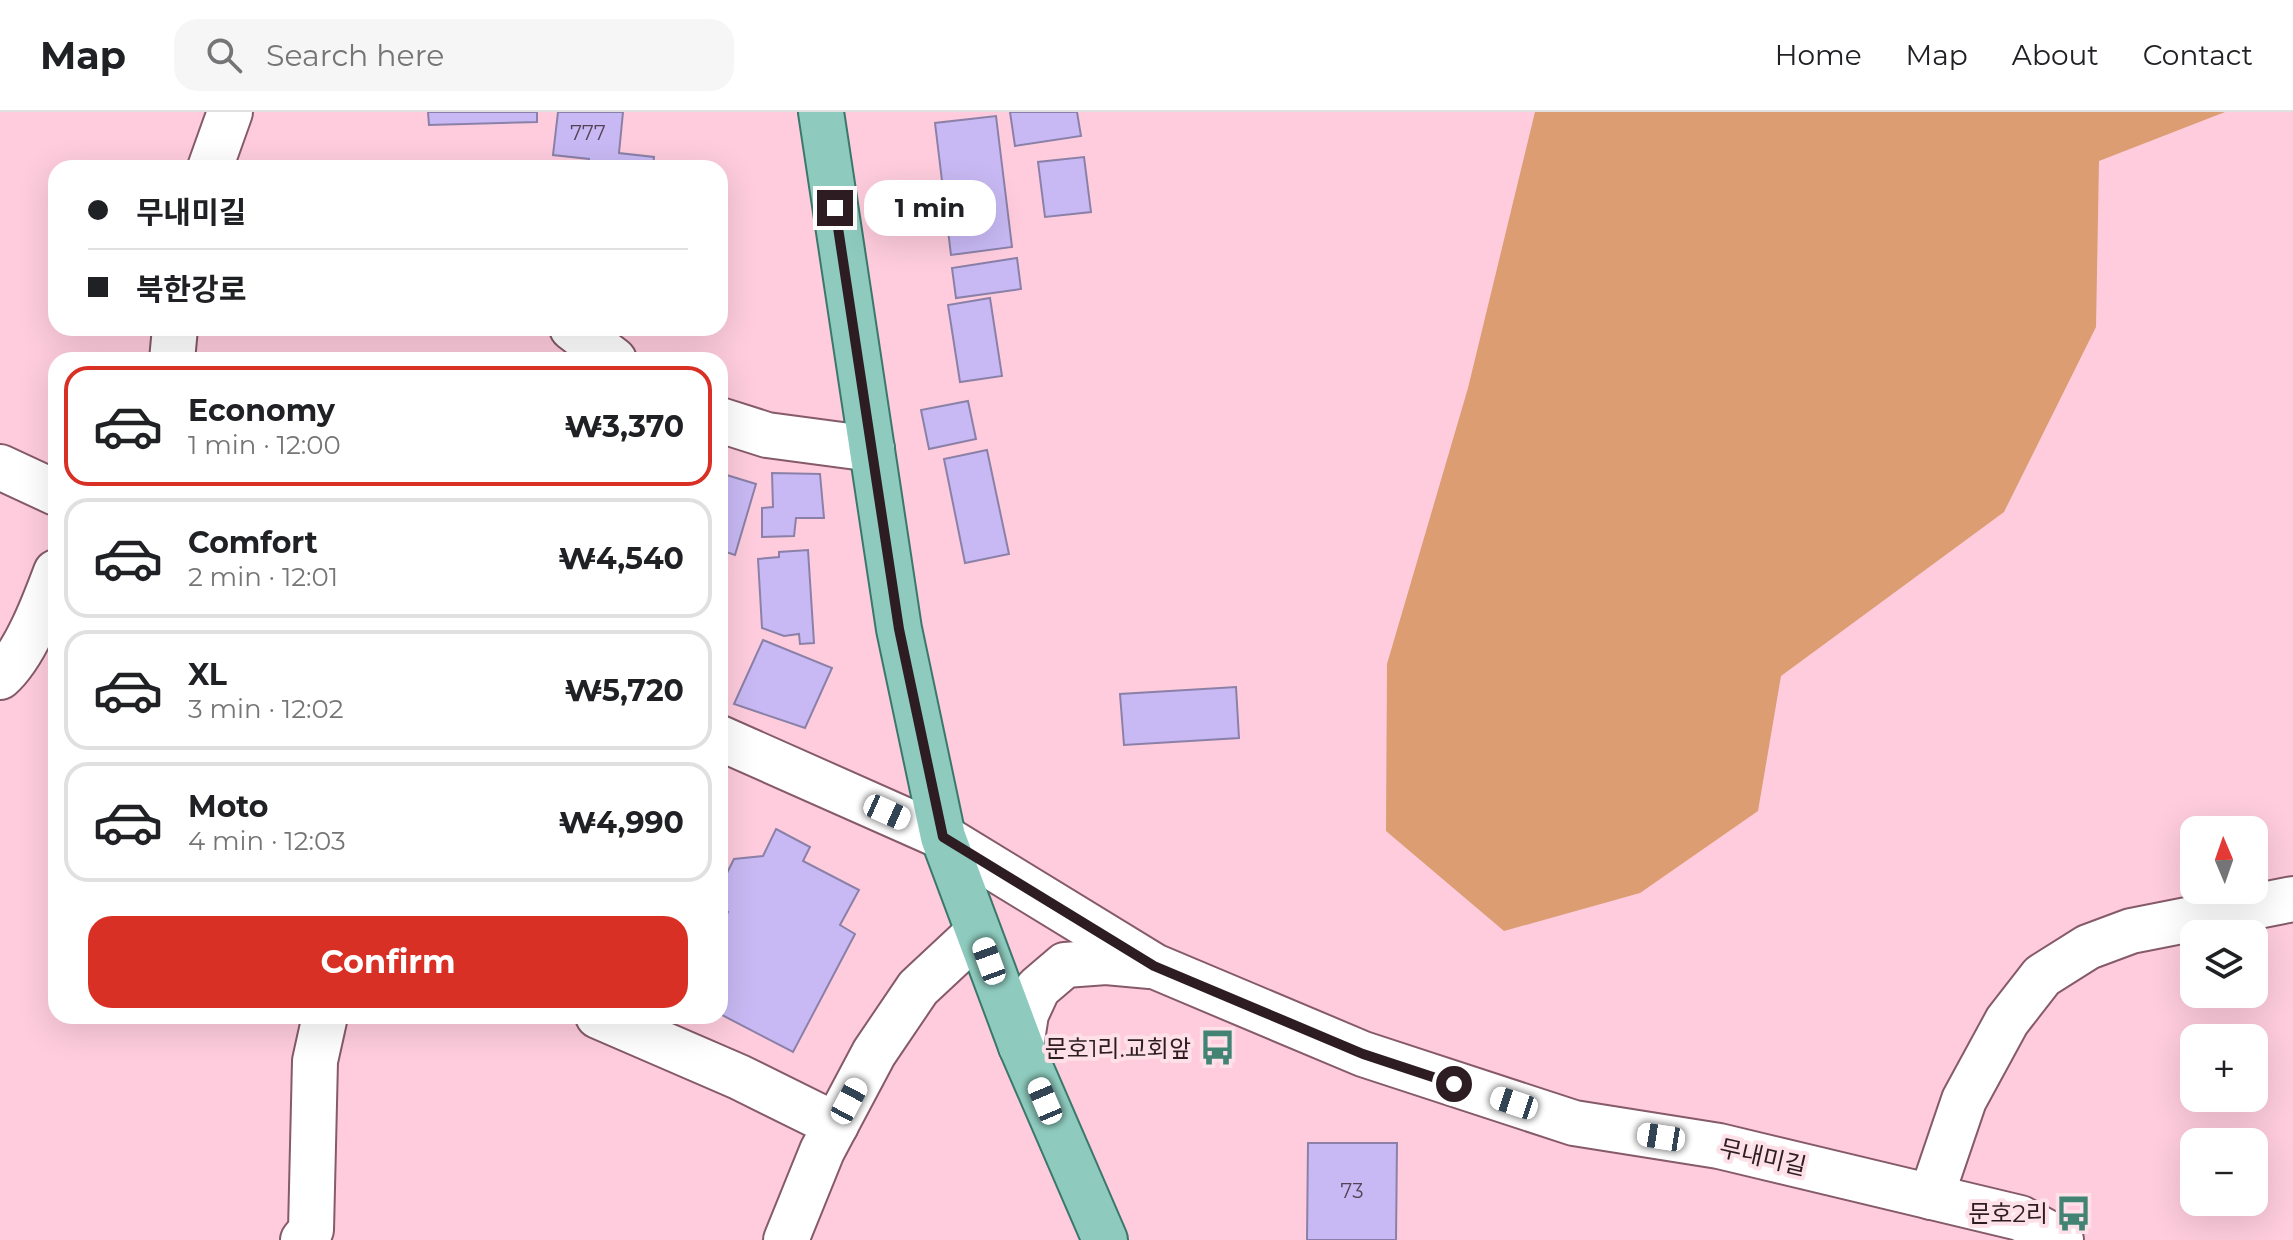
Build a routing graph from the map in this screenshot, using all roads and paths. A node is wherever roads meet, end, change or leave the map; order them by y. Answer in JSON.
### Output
{"nodes":[{"id":1,"x":230,"y":112,"type":"edge"},
{"id":2,"x":821,"y":112,"type":"edge"},
{"id":3,"x":213,"y":160,"type":"edge"},
{"id":4,"x":582,"y":336,"type":"edge"},
{"id":5,"x":604,"y":352,"type":"edge"},
{"id":6,"x":728,"y":423,"type":"edge"},
{"id":7,"x":872,"y":449,"type":"junction"},
{"id":8,"x":0,"y":467,"type":"edge"},
{"id":9,"x":48,"y":489,"type":"edge"},
{"id":10,"x":48,"y":594,"type":"edge"},
{"id":11,"x":0,"y":677,"type":"edge"},
{"id":12,"x":728,"y":742,"type":"edge"},
{"id":13,"x":943,"y":837,"type":"junction"},
{"id":14,"x":2293,"y":899,"type":"edge"},
{"id":15,"x":978,"y":932,"type":"junction"},
{"id":16,"x":1154,"y":966,"type":"junction"},
{"id":17,"x":323,"y":1024,"type":"edge"},
{"id":18,"x":616,"y":1024,"type":"edge"},
{"id":19,"x":1021,"y":1046,"type":"junction"},
{"id":20,"x":836,"y":1125,"type":"junction"},
{"id":21,"x":1931,"y":1197,"type":"junction"},
{"id":22,"x":303,"y":1240,"type":"edge"},
{"id":23,"x":786,"y":1240,"type":"edge"},
{"id":24,"x":1105,"y":1240,"type":"edge"},
{"id":25,"x":2061,"y":1240,"type":"edge"}],
"edges":[{"from":1,"to":3,"type":"street"},
{"from":2,"to":7,"type":"main road"},
{"from":4,"to":5,"type":"street"},
{"from":6,"to":7,"type":"street"},
{"from":7,"to":13,"type":"main road"},
{"from":8,"to":9,"type":"street"},
{"from":10,"to":11,"type":"street"},
{"from":12,"to":13,"type":"street","name":"무내미길"},
{"from":13,"to":15,"type":"main road"},
{"from":13,"to":16,"type":"street","name":"무내미길"},
{"from":14,"to":21,"type":"street"},
{"from":15,"to":19,"type":"main road"},
{"from":15,"to":20,"type":"street"},
{"from":16,"to":19,"type":"street"},
{"from":16,"to":21,"type":"street","name":"무내미길"},
{"from":17,"to":22,"type":"street"},
{"from":18,"to":20,"type":"street"},
{"from":19,"to":24,"type":"main road"},
{"from":20,"to":23,"type":"street"},
{"from":21,"to":25,"type":"street","name":"무내미길"}]}
